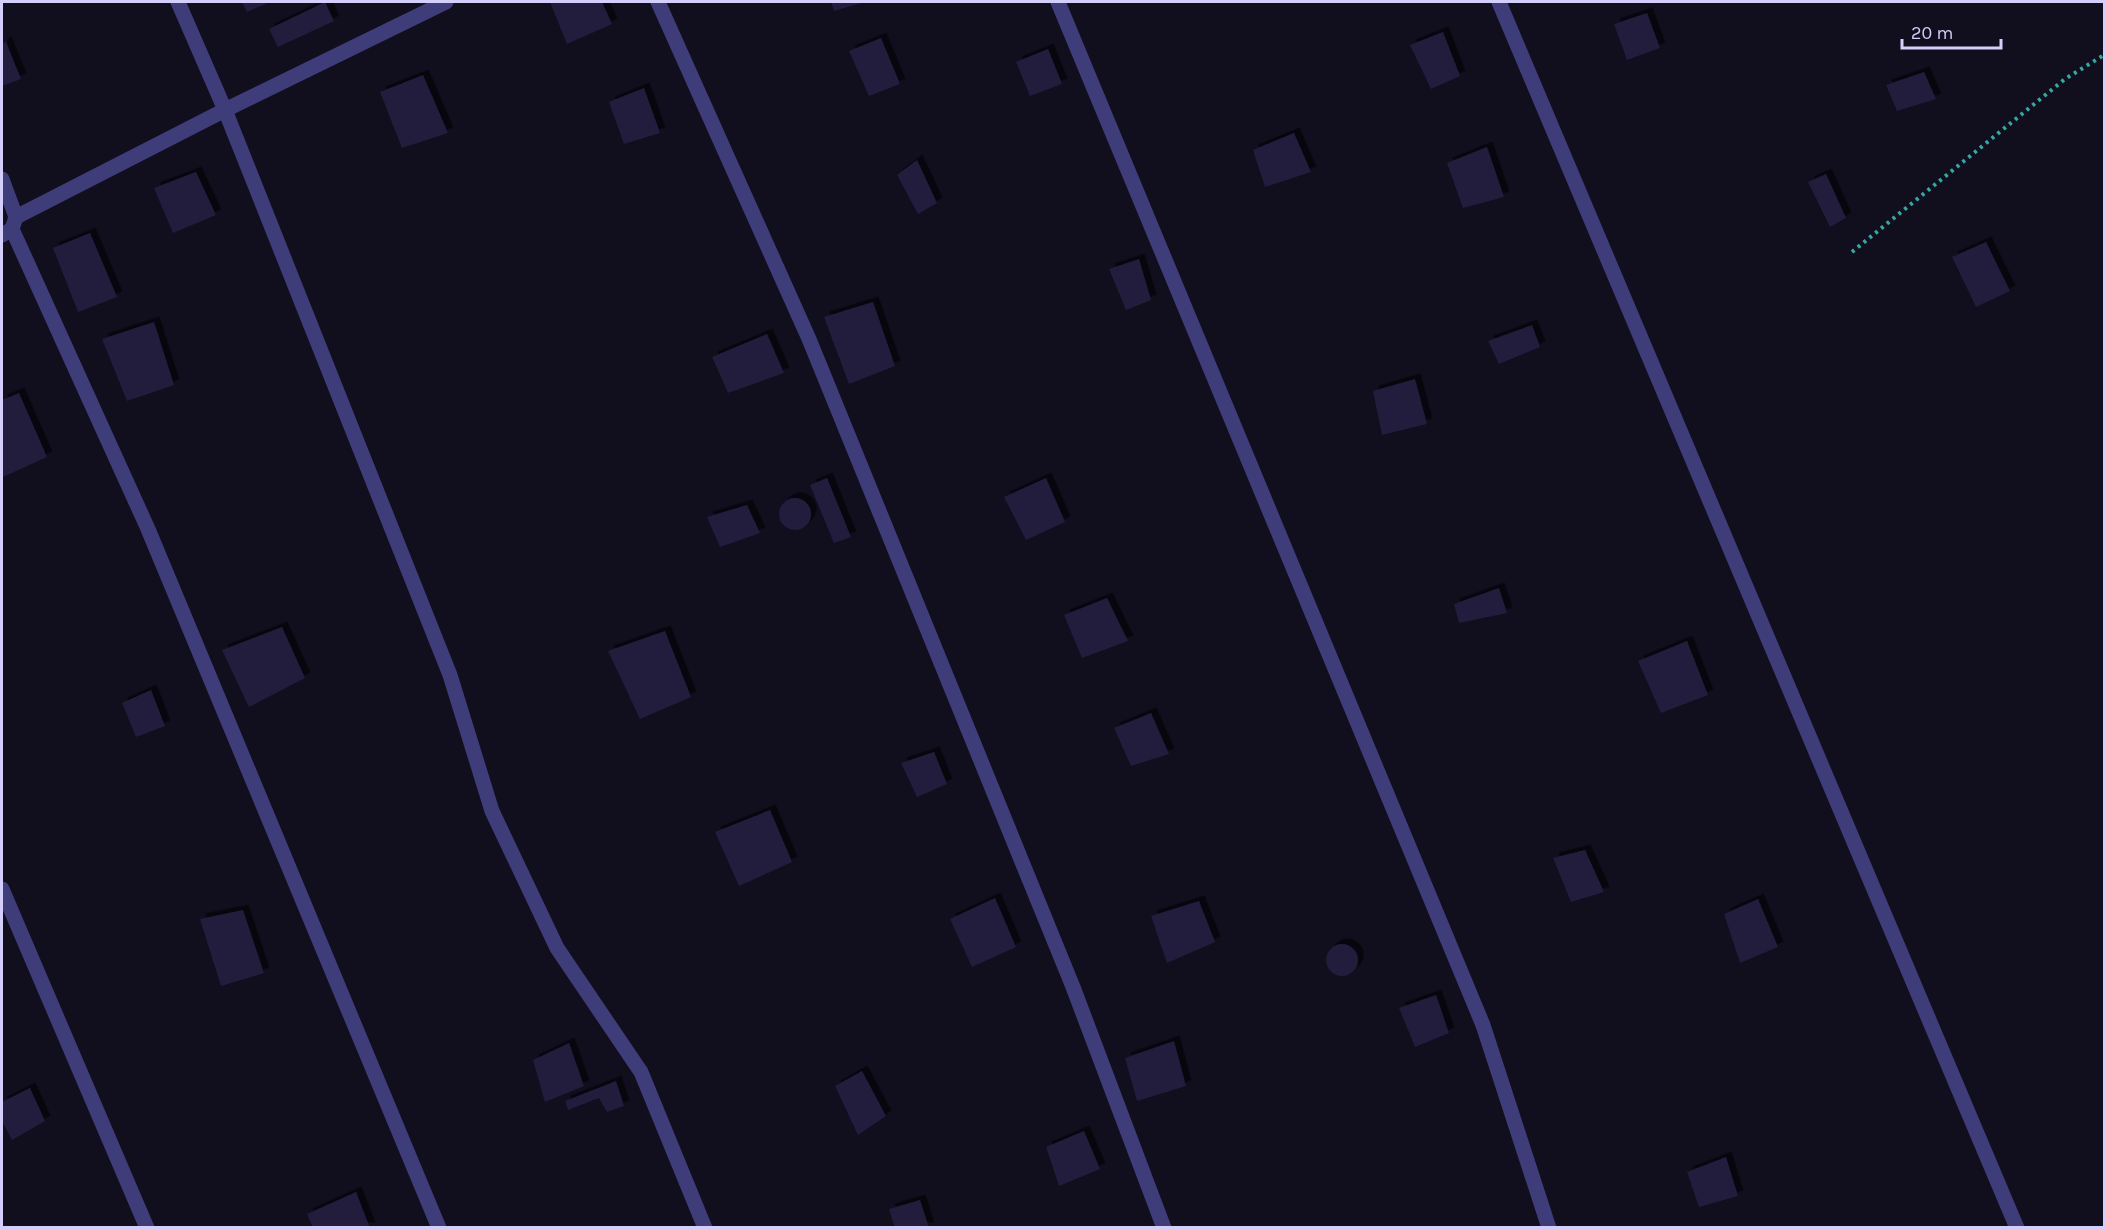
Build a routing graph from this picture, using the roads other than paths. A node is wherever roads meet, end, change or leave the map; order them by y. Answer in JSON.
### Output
{"nodes":[{"id":1,"x":178,"y":2,"type":"edge"},
{"id":2,"x":446,"y":2,"type":"edge"},
{"id":3,"x":658,"y":2,"type":"edge"},
{"id":4,"x":1058,"y":2,"type":"edge"},
{"id":5,"x":1499,"y":2,"type":"edge"},
{"id":6,"x":225,"y":110,"type":"junction"},
{"id":7,"x":2,"y":179,"type":"edge"},
{"id":8,"x":10,"y":227,"type":"edge"},
{"id":9,"x":2,"y":890,"type":"edge"},
{"id":10,"x":147,"y":1227,"type":"edge"},
{"id":11,"x":439,"y":1227,"type":"edge"},
{"id":12,"x":705,"y":1227,"type":"edge"},
{"id":13,"x":1164,"y":1227,"type":"edge"},
{"id":14,"x":1549,"y":1227,"type":"edge"},
{"id":15,"x":2017,"y":1227,"type":"edge"}],
"edges":[{"from":1,"to":6,"type":"street"},
{"from":2,"to":6,"type":"street"},
{"from":3,"to":13,"type":"street"},
{"from":4,"to":14,"type":"street"},
{"from":5,"to":15,"type":"street"},
{"from":6,"to":8,"type":"street"},
{"from":6,"to":12,"type":"street"},
{"from":7,"to":8,"type":"street"},
{"from":8,"to":11,"type":"street"},
{"from":9,"to":10,"type":"street"}]}
